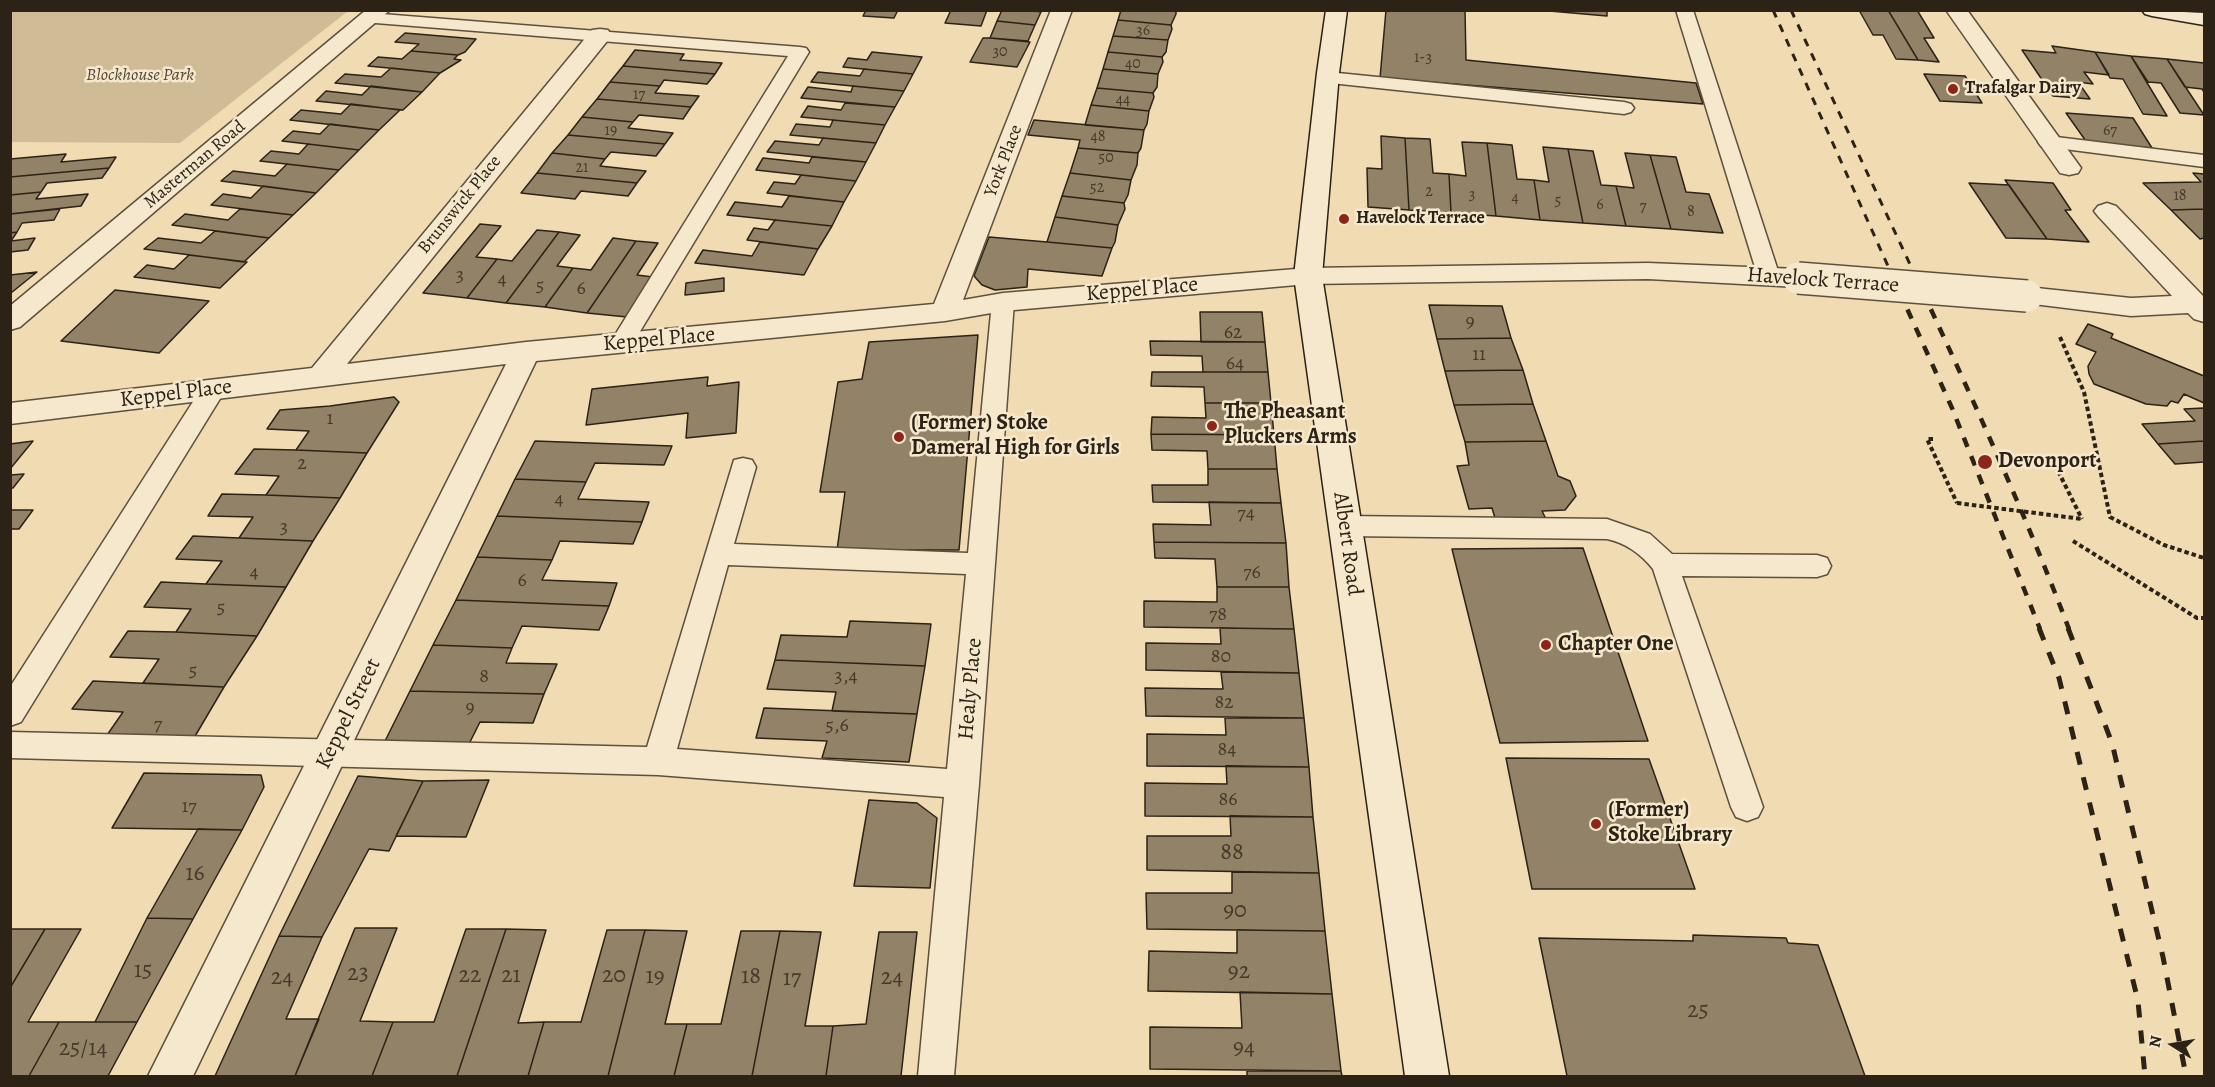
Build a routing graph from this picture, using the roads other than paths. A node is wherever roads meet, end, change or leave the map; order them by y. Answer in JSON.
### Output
{"nodes":[{"id":1,"x":1062,"y":10,"type":"edge"},
{"id":2,"x":1337,"y":10,"type":"edge"},
{"id":3,"x":1684,"y":10,"type":"edge"},
{"id":4,"x":1956,"y":10,"type":"edge"},
{"id":5,"x":2152,"y":10,"type":"edge"},
{"id":6,"x":374,"y":14,"type":"edge"},
{"id":7,"x":2205,"y":19,"type":"edge"},
{"id":8,"x":600,"y":35,"type":"junction"},
{"id":9,"x":1328,"y":78,"type":"junction"},
{"id":10,"x":1624,"y":108,"type":"dead end"},
{"id":11,"x":2048,"y":142,"type":"junction"},
{"id":12,"x":2205,"y":161,"type":"edge"},
{"id":13,"x":2069,"y":168,"type":"dead end"},
{"id":14,"x":2107,"y":211,"type":"dead end"},
{"id":15,"x":1308,"y":276,"type":"junction"},
{"id":16,"x":1769,"y":278,"type":"junction"},
{"id":17,"x":1004,"y":302,"type":"junction"},
{"id":18,"x":2199,"y":309,"type":"edge"},
{"id":19,"x":945,"y":312,"type":"junction"},
{"id":20,"x":10,"y":321,"type":"edge"},
{"id":21,"x":622,"y":344,"type":"junction"},
{"id":22,"x":526,"y":352,"type":"junction"},
{"id":23,"x":321,"y":376,"type":"junction"},
{"id":24,"x":214,"y":389,"type":"junction"},
{"id":25,"x":10,"y":414,"type":"edge"},
{"id":26,"x":743,"y":467,"type":"dead end"},
{"id":27,"x":1345,"y":526,"type":"junction"},
{"id":28,"x":718,"y":554,"type":"junction"},
{"id":29,"x":981,"y":564,"type":"junction"},
{"id":30,"x":1665,"y":565,"type":"junction"},
{"id":31,"x":1817,"y":566,"type":"dead end"},
{"id":32,"x":10,"y":713,"type":"edge"},
{"id":33,"x":10,"y":745,"type":"edge"},
{"id":34,"x":330,"y":753,"type":"junction"},
{"id":35,"x":658,"y":761,"type":"junction"},
{"id":36,"x":963,"y":784,"type":"junction"},
{"id":37,"x":1747,"y":807,"type":"dead end"},
{"id":38,"x":170,"y":1077,"type":"edge"},
{"id":39,"x":936,"y":1077,"type":"edge"},
{"id":40,"x":1428,"y":1077,"type":"edge"}],
"edges":[{"from":1,"to":19,"type":"street","name":"York Place"},
{"from":2,"to":9,"type":"street","name":"Albert Road"},
{"from":3,"to":16,"type":"lane"},
{"from":4,"to":11,"type":"street"},
{"from":5,"to":7,"type":"street"},
{"from":6,"to":8,"type":"lane"},
{"from":6,"to":20,"type":"street","name":"Masterman Road"},
{"from":8,"to":21,"type":"lane"},
{"from":8,"to":23,"type":"street","name":"Brunswick Place"},
{"from":9,"to":10,"type":"lane"},
{"from":9,"to":15,"type":"street","name":"Albert Road"},
{"from":11,"to":12,"type":"lane"},
{"from":11,"to":13,"type":"street"},
{"from":14,"to":18,"type":"street"},
{"from":15,"to":16,"type":"street","name":"Havelock Terrace"},
{"from":15,"to":17,"type":"street","name":"Keppel Place"},
{"from":15,"to":27,"type":"street","name":"Albert Road"},
{"from":16,"to":18,"type":"street","name":"Havelock Terrace","bridge":true},
{"from":17,"to":19,"type":"street","name":"Keppel Place"},
{"from":17,"to":29,"type":"lane","name":"Healy Place"},
{"from":19,"to":21,"type":"street","name":"Keppel Place"},
{"from":21,"to":22,"type":"street","name":"Keppel Place"},
{"from":22,"to":23,"type":"street","name":"Keppel Place"},
{"from":22,"to":34,"type":"street","name":"Keppel Street"},
{"from":23,"to":24,"type":"street","name":"Keppel Place"},
{"from":24,"to":25,"type":"street","name":"Keppel Place"},
{"from":24,"to":32,"type":"lane"},
{"from":26,"to":28,"type":"lane"},
{"from":27,"to":30,"type":"lane"},
{"from":27,"to":40,"type":"street","name":"Albert Road"},
{"from":28,"to":29,"type":"lane"},
{"from":28,"to":35,"type":"lane"},
{"from":29,"to":36,"type":"lane","name":"Healy Place"},
{"from":30,"to":31,"type":"lane"},
{"from":30,"to":37,"type":"lane"},
{"from":33,"to":34,"type":"lane"},
{"from":34,"to":35,"type":"lane"},
{"from":34,"to":38,"type":"street","name":"Keppel Street"},
{"from":35,"to":36,"type":"lane"},
{"from":36,"to":39,"type":"lane","name":"Healy Place"}]}
